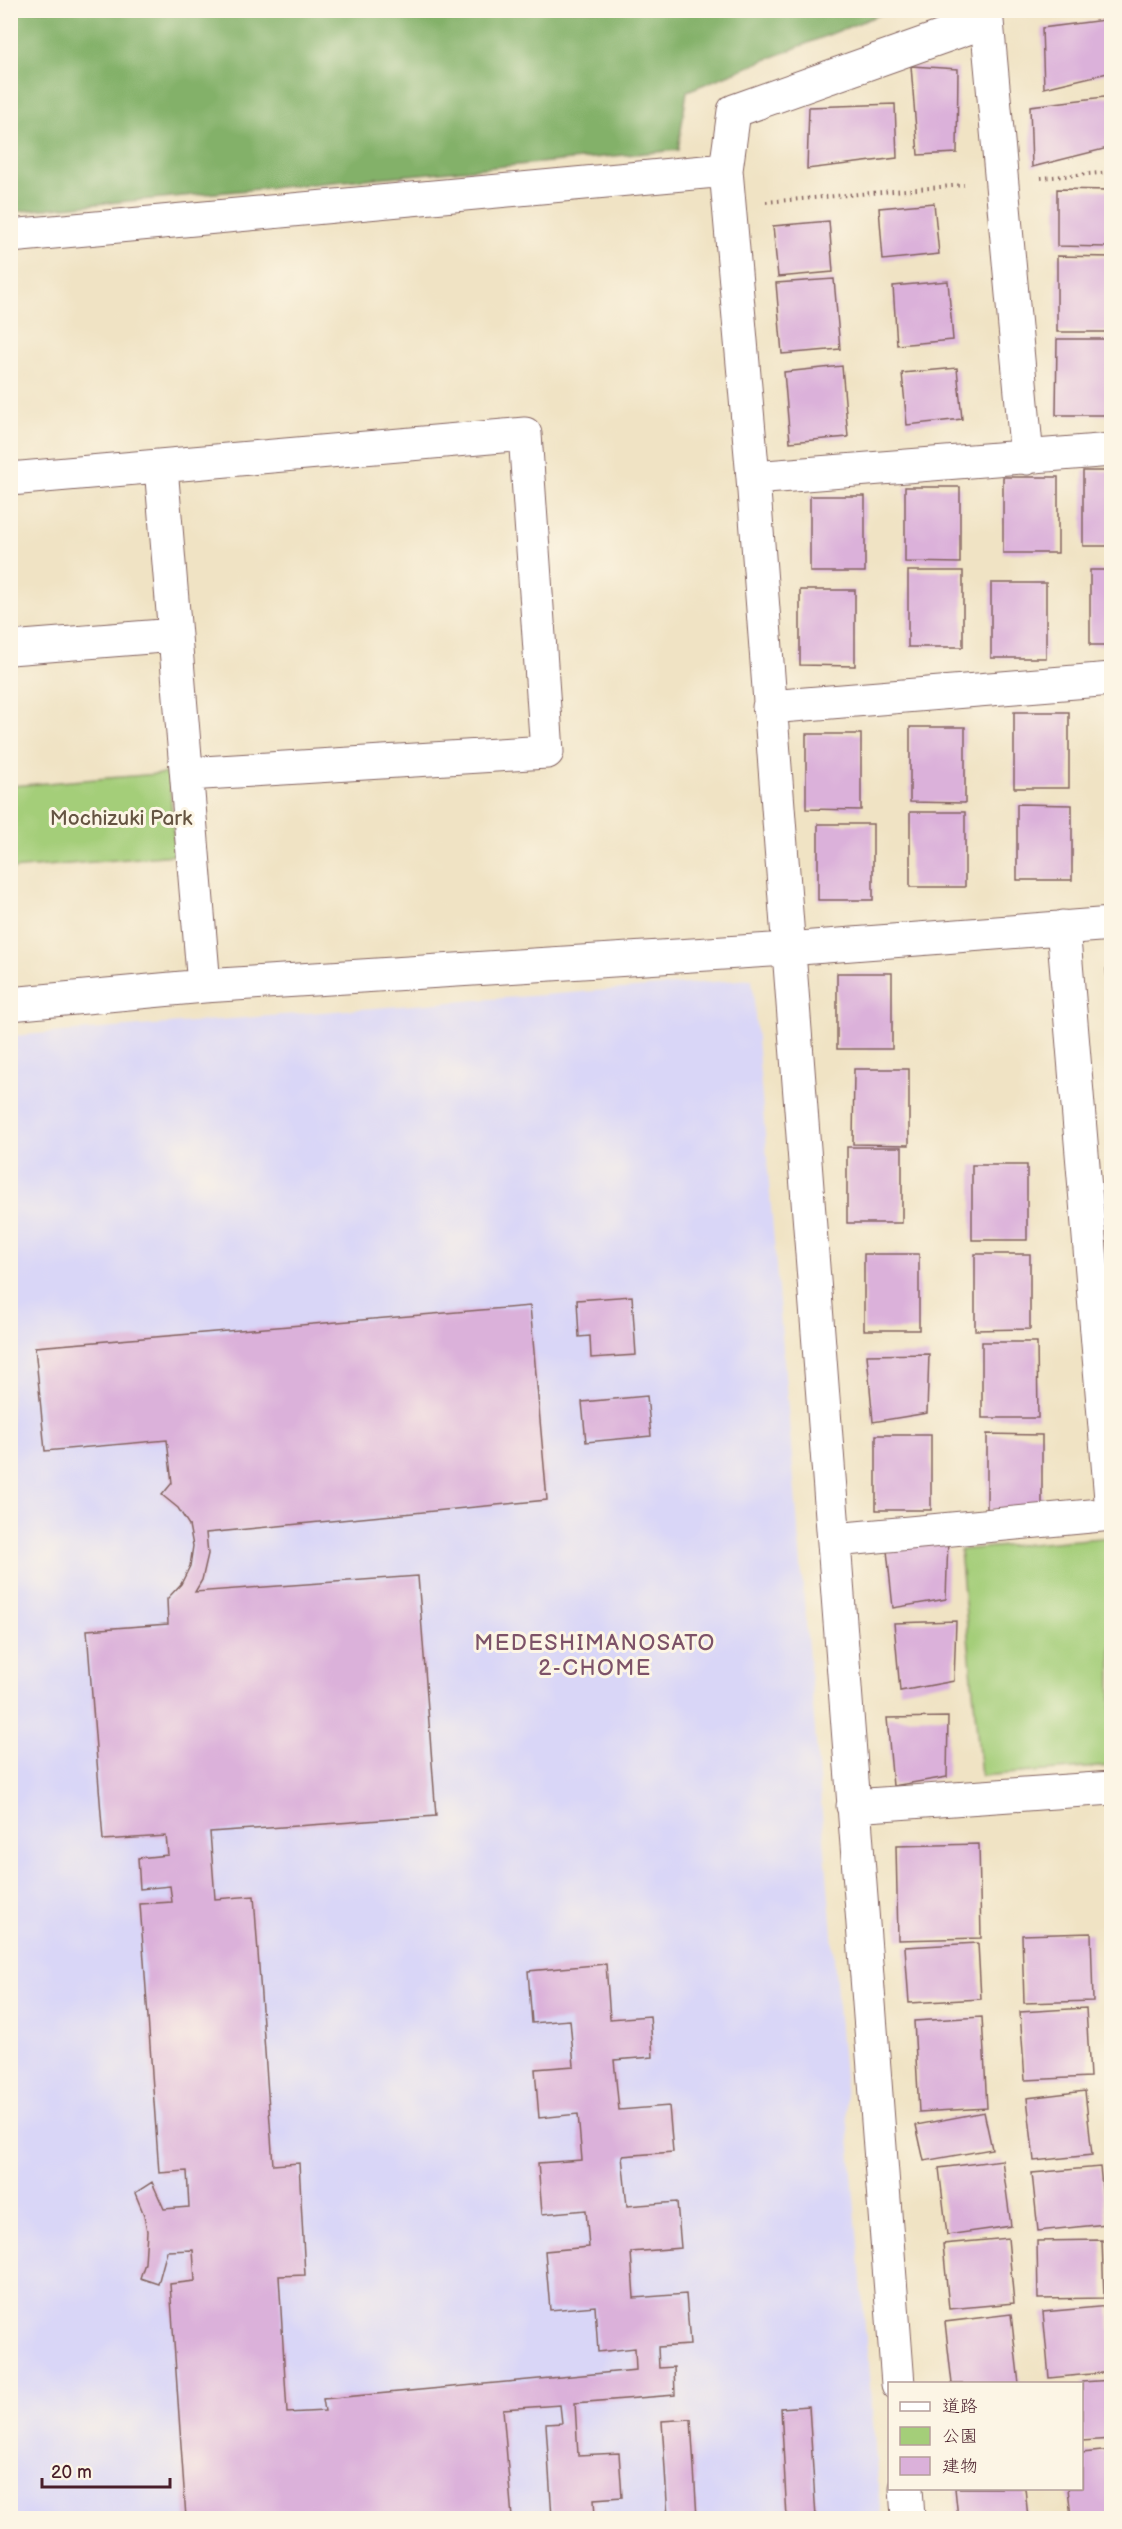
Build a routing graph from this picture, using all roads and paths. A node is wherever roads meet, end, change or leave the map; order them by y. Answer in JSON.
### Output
{"nodes":[{"id":1,"x":726,"y":170,"type":"junction"},
{"id":2,"x":1112,"y":172,"type":"edge"},
{"id":3,"x":1002,"y":182,"type":"junction"},
{"id":4,"x":729,"y":206,"type":"junction"},
{"id":5,"x":10,"y":236,"type":"edge"},
{"id":6,"x":1112,"y":450,"type":"edge"},
{"id":7,"x":1027,"y":458,"type":"junction"},
{"id":8,"x":161,"y":467,"type":"junction"},
{"id":9,"x":753,"y":478,"type":"junction"},
{"id":10,"x":10,"y":479,"type":"edge"},
{"id":11,"x":175,"y":635,"type":"junction"},
{"id":12,"x":10,"y":648,"type":"edge"},
{"id":13,"x":1112,"y":679,"type":"edge"},
{"id":14,"x":769,"y":707,"type":"junction"},
{"id":15,"x":187,"y":774,"type":"junction"},
{"id":16,"x":1112,"y":924,"type":"edge"},
{"id":17,"x":1062,"y":927,"type":"junction"},
{"id":18,"x":787,"y":949,"type":"junction"},
{"id":19,"x":204,"y":986,"type":"junction"},
{"id":20,"x":10,"y":1004,"type":"edge"},
{"id":21,"x":1112,"y":1512,"type":"edge"},
{"id":22,"x":835,"y":1540,"type":"junction"},
{"id":23,"x":1112,"y":1788,"type":"edge"},
{"id":24,"x":853,"y":1806,"type":"junction"},
{"id":25,"x":898,"y":2382,"type":"edge"},
{"id":26,"x":906,"y":2490,"type":"edge"},
{"id":27,"x":908,"y":2518,"type":"edge"}],
"edges":[{"from":1,"to":3,"type":"street"},
{"from":1,"to":4,"type":"street"},
{"from":1,"to":5,"type":"street"},
{"from":2,"to":3,"type":"path"},
{"from":3,"to":4,"type":"path"},
{"from":3,"to":7,"type":"street"},
{"from":4,"to":9,"type":"street"},
{"from":6,"to":7,"type":"street"},
{"from":7,"to":9,"type":"street"},
{"from":8,"to":10,"type":"street"},
{"from":8,"to":11,"type":"street"},
{"from":8,"to":15,"type":"street"},
{"from":9,"to":14,"type":"street"},
{"from":11,"to":12,"type":"street"},
{"from":11,"to":15,"type":"street"},
{"from":13,"to":14,"type":"street"},
{"from":14,"to":18,"type":"street"},
{"from":15,"to":19,"type":"street"},
{"from":16,"to":17,"type":"street"},
{"from":17,"to":18,"type":"street"},
{"from":17,"to":21,"type":"street"},
{"from":18,"to":19,"type":"street"},
{"from":18,"to":22,"type":"street"},
{"from":19,"to":20,"type":"street"},
{"from":21,"to":22,"type":"street"},
{"from":22,"to":24,"type":"street"},
{"from":23,"to":24,"type":"street"},
{"from":24,"to":25,"type":"street"},
{"from":26,"to":27,"type":"street"}]}
